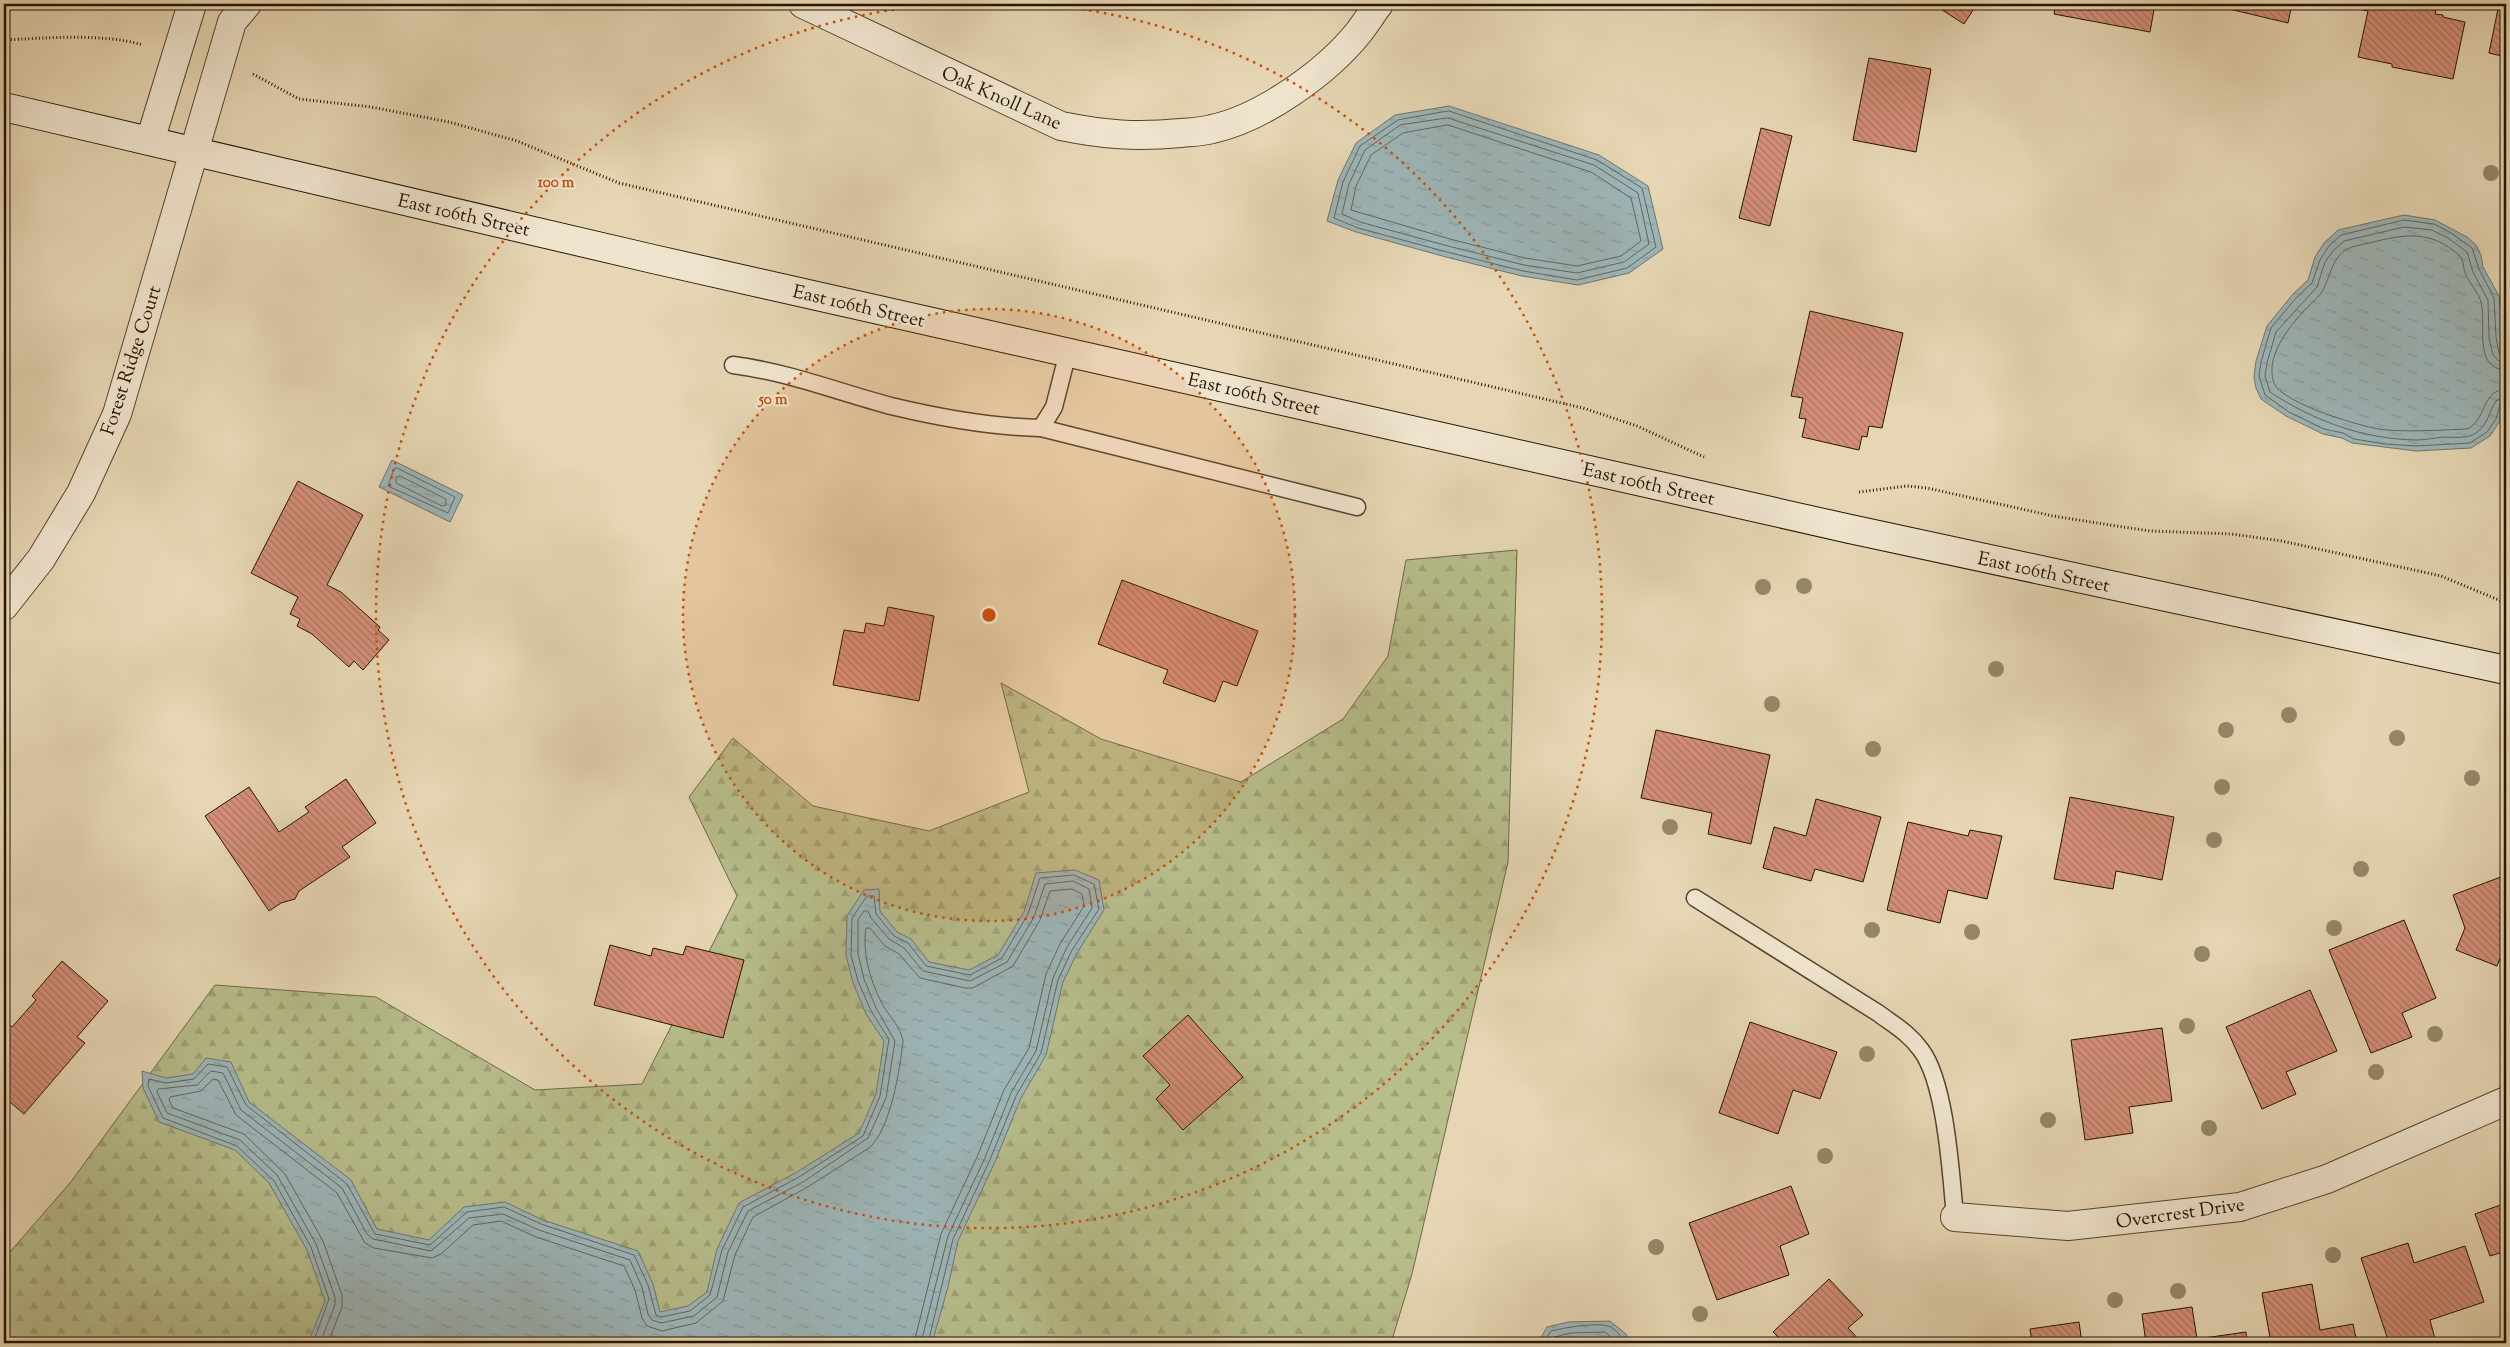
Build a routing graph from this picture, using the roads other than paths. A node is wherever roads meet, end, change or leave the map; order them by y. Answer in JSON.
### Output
{"nodes":[{"id":1,"x":192,"y":4,"type":"edge"},
{"id":2,"x":247,"y":4,"type":"edge"},
{"id":3,"x":803,"y":4,"type":"edge"},
{"id":4,"x":1379,"y":4,"type":"edge"},
{"id":5,"x":4,"y":108,"type":"edge"},
{"id":6,"x":150,"y":141,"type":"junction"},
{"id":7,"x":193,"y":150,"type":"junction"},
{"id":8,"x":1068,"y":352,"type":"junction"},
{"id":9,"x":733,"y":365,"type":"dead end"},
{"id":10,"x":1041,"y":428,"type":"junction"},
{"id":11,"x":1357,"y":506,"type":"dead end"},
{"id":12,"x":4,"y":606,"type":"edge"},
{"id":13,"x":2506,"y":670,"type":"edge"},
{"id":14,"x":1695,"y":898,"type":"dead end"},
{"id":15,"x":2506,"y":1101,"type":"edge"},
{"id":16,"x":1955,"y":1217,"type":"joint"}],
"edges":[{"from":1,"to":6,"type":"main road"},
{"from":2,"to":7,"type":"main road","name":"Forest Ridge Court"},
{"from":3,"to":4,"type":"main road","name":"Oak Knoll Lane"},
{"from":5,"to":6,"type":"main road","name":"East 106th Street"},
{"from":6,"to":7,"type":"main road","name":"East 106th Street"},
{"from":7,"to":8,"type":"main road","name":"East 106th Street"},
{"from":7,"to":12,"type":"main road","name":"Forest Ridge Court"},
{"from":8,"to":10,"type":"lane"},
{"from":8,"to":13,"type":"main road","name":"East 106th Street"},
{"from":9,"to":10,"type":"lane"},
{"from":10,"to":11,"type":"lane"},
{"from":14,"to":16,"type":"lane"},
{"from":15,"to":16,"type":"main road","name":"Overcrest Drive"}]}
